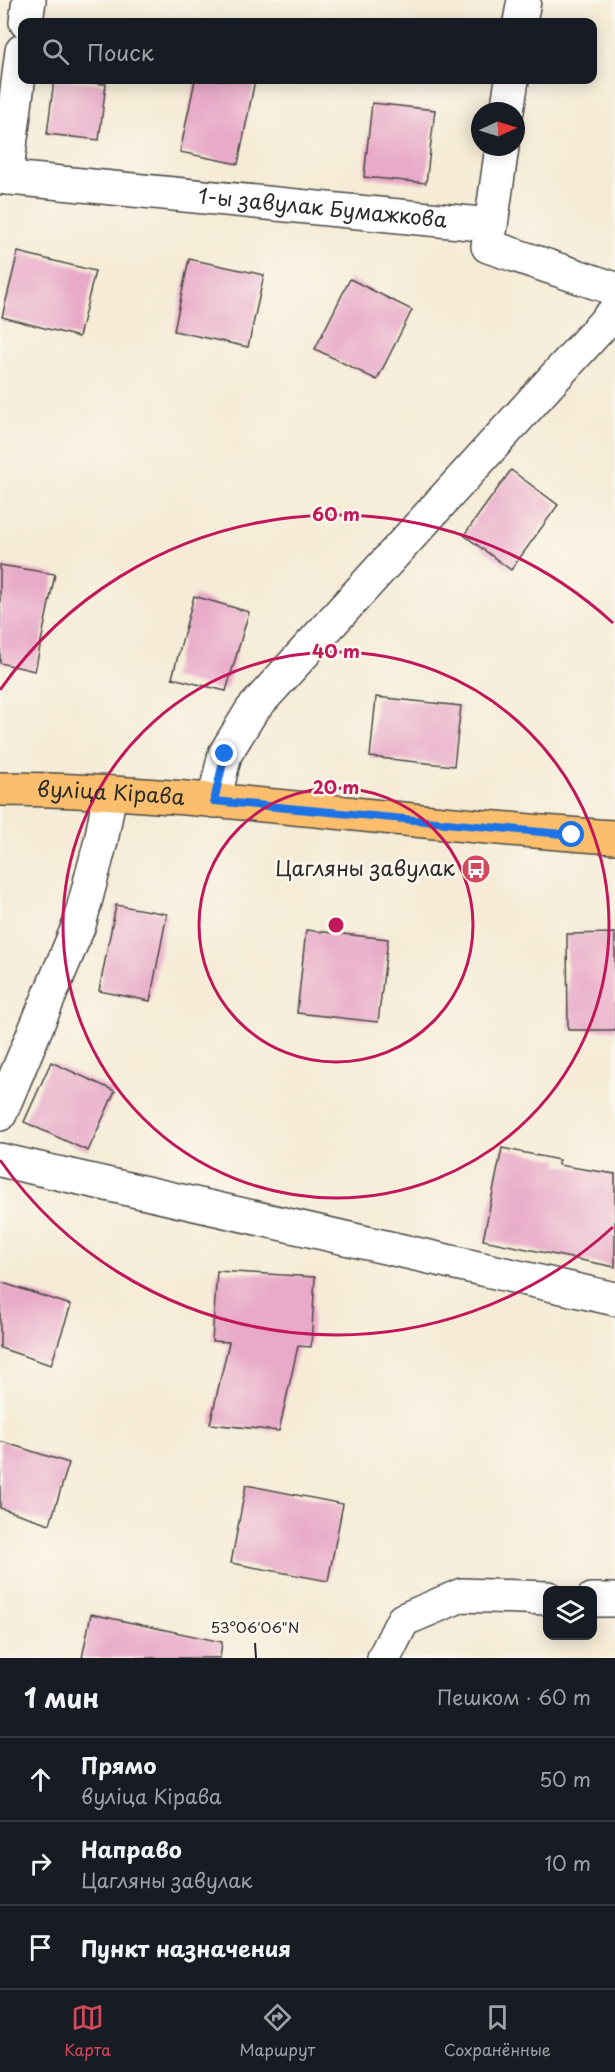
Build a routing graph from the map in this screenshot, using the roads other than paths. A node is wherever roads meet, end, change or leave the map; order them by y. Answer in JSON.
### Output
{"nodes":[{"id":1,"x":29,"y":0,"type":"edge"},
{"id":2,"x":524,"y":0,"type":"edge"},
{"id":3,"x":27,"y":18,"type":"edge"},
{"id":4,"x":521,"y":18,"type":"edge"},
{"id":5,"x":18,"y":78,"type":"edge"},
{"id":6,"x":511,"y":84,"type":"edge"},
{"id":7,"x":508,"y":102,"type":"edge"},
{"id":8,"x":501,"y":156,"type":"edge"},
{"id":9,"x":3,"y":178,"type":"edge"},
{"id":10,"x":491,"y":225,"type":"junction"},
{"id":11,"x":615,"y":290,"type":"edge"},
{"id":12,"x":615,"y":311,"type":"edge"},
{"id":13,"x":0,"y":789,"type":"edge"},
{"id":14,"x":110,"y":793,"type":"junction"},
{"id":15,"x":214,"y":801,"type":"junction"},
{"id":16,"x":615,"y":837,"type":"edge"},
{"id":17,"x":0,"y":1114,"type":"edge"},
{"id":18,"x":0,"y":1160,"type":"edge"},
{"id":19,"x":615,"y":1299,"type":"edge"},
{"id":20,"x":543,"y":1598,"type":"edge"},
{"id":21,"x":597,"y":1600,"type":"edge"},
{"id":22,"x":615,"y":1600,"type":"edge"},
{"id":23,"x":384,"y":1658,"type":"edge"}],
"edges":[{"from":1,"to":3,"type":"street"},
{"from":2,"to":4,"type":"street"},
{"from":5,"to":9,"type":"street"},
{"from":6,"to":7,"type":"street"},
{"from":8,"to":10,"type":"street"},
{"from":9,"to":10,"type":"street","name":"1-ы завулак Бумажкова"},
{"from":10,"to":11,"type":"street"},
{"from":12,"to":15,"type":"street"},
{"from":13,"to":14,"type":"main road","name":"вуліца Кірава"},
{"from":14,"to":15,"type":"main road","name":"вуліца Кірава"},
{"from":14,"to":17,"type":"street"},
{"from":15,"to":16,"type":"main road","name":"вуліца Кірава"},
{"from":18,"to":19,"type":"street"},
{"from":20,"to":23,"type":"street"},
{"from":21,"to":22,"type":"street"}]}
